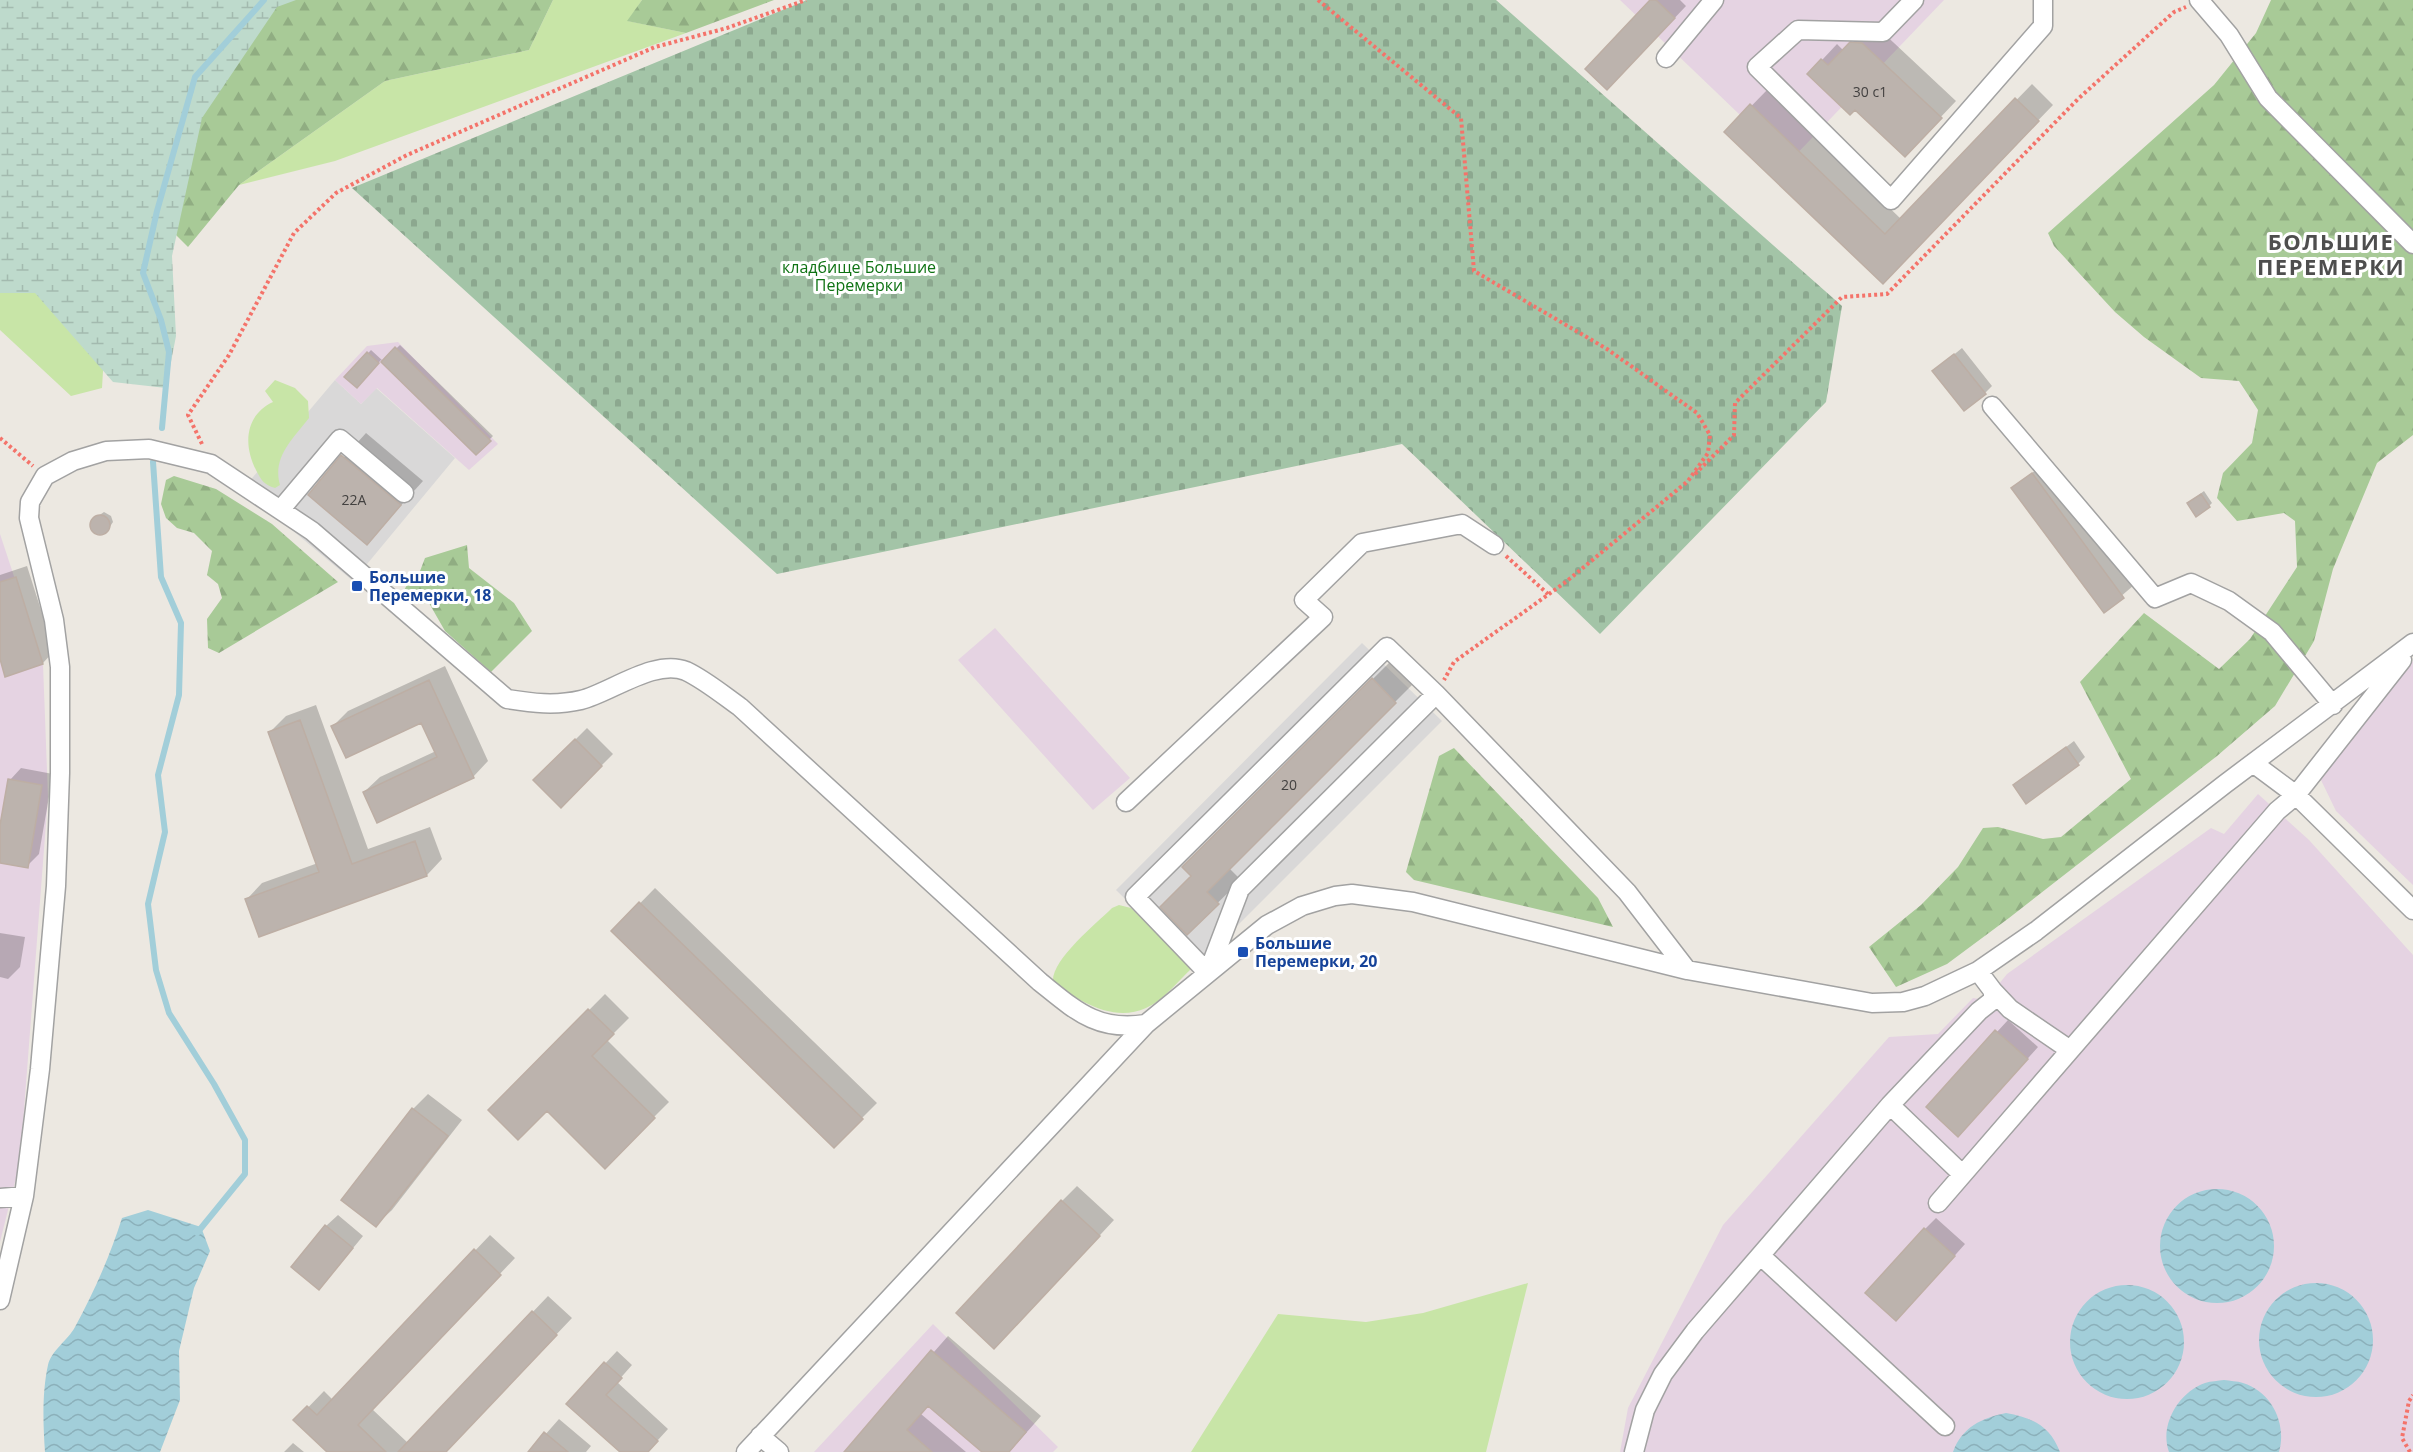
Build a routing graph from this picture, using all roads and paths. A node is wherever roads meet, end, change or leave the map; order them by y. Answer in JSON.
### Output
{"nodes":[{"id":1,"x":806,"y":0,"type":"edge"},
{"id":2,"x":1318,"y":0,"type":"edge"},
{"id":3,"x":1914,"y":0,"type":"edge"},
{"id":4,"x":2043,"y":0,"type":"edge"},
{"id":5,"x":2200,"y":1,"type":"edge"},
{"id":6,"x":1706,"y":2,"type":"edge"},
{"id":7,"x":1666,"y":58,"type":"dead end"},
{"id":8,"x":2413,"y":244,"type":"edge"},
{"id":9,"x":1992,"y":406,"type":"dead end"},
{"id":10,"x":0,"y":438,"type":"edge"},
{"id":11,"x":211,"y":464,"type":"junction"},
{"id":12,"x":45,"y":476,"type":"junction"},
{"id":13,"x":1688,"y":481,"type":"junction"},
{"id":14,"x":404,"y":493,"type":"dead end"},
{"id":15,"x":281,"y":509,"type":"junction"},
{"id":16,"x":1494,"y":545,"type":"joint"},
{"id":17,"x":1548,"y":594,"type":"junction"},
{"id":18,"x":2413,"y":645,"type":"edge"},
{"id":19,"x":1448,"y":674,"type":"dead end"},
{"id":20,"x":1436,"y":694,"type":"junction"},
{"id":21,"x":2333,"y":705,"type":"junction"},
{"id":22,"x":2253,"y":763,"type":"junction"},
{"id":23,"x":2296,"y":795,"type":"junction"},
{"id":24,"x":1126,"y":802,"type":"dead end"},
{"id":25,"x":2413,"y":910,"type":"edge"},
{"id":26,"x":1687,"y":970,"type":"junction"},
{"id":27,"x":1978,"y":972,"type":"junction"},
{"id":28,"x":1208,"y":973,"type":"junction"},
{"id":29,"x":1993,"y":991,"type":"junction"},
{"id":30,"x":1146,"y":1024,"type":"junction"},
{"id":31,"x":2070,"y":1050,"type":"junction"},
{"id":32,"x":1890,"y":1105,"type":"junction"},
{"id":33,"x":1962,"y":1174,"type":"junction"},
{"id":34,"x":24,"y":1196,"type":"junction"},
{"id":35,"x":0,"y":1198,"type":"edge"},
{"id":36,"x":1938,"y":1203,"type":"dead end"},
{"id":37,"x":1761,"y":1256,"type":"junction"},
{"id":38,"x":0,"y":1300,"type":"edge"},
{"id":39,"x":2413,"y":1395,"type":"edge"},
{"id":40,"x":1945,"y":1426,"type":"dead end"},
{"id":41,"x":760,"y":1436,"type":"junction"},
{"id":42,"x":746,"y":1452,"type":"edge"},
{"id":43,"x":779,"y":1452,"type":"edge"},
{"id":44,"x":1634,"y":1452,"type":"edge"},
{"id":45,"x":2410,"y":1452,"type":"edge"}],
"edges":[{"from":1,"to":11,"type":"path"},
{"from":2,"to":13,"type":"path"},
{"from":3,"to":4,"type":"street"},
{"from":5,"to":8,"type":"street"},
{"from":5,"to":13,"type":"path"},
{"from":6,"to":7,"type":"street"},
{"from":9,"to":21,"type":"street"},
{"from":10,"to":12,"type":"path"},
{"from":11,"to":12,"type":"street"},
{"from":11,"to":15,"type":"street"},
{"from":12,"to":34,"type":"street"},
{"from":13,"to":17,"type":"path"},
{"from":14,"to":15,"type":"street"},
{"from":15,"to":30,"type":"street"},
{"from":16,"to":17,"type":"path"},
{"from":16,"to":24,"type":"street"},
{"from":17,"to":19,"type":"path"},
{"from":18,"to":21,"type":"street"},
{"from":18,"to":23,"type":"street"},
{"from":20,"to":26,"type":"street"},
{"from":20,"to":28,"type":"street"},
{"from":20,"to":28,"type":"street"},
{"from":21,"to":22,"type":"street"},
{"from":22,"to":23,"type":"street"},
{"from":22,"to":27,"type":"street"},
{"from":23,"to":25,"type":"street"},
{"from":23,"to":31,"type":"street"},
{"from":26,"to":27,"type":"street"},
{"from":26,"to":28,"type":"street"},
{"from":27,"to":29,"type":"street"},
{"from":28,"to":30,"type":"street"},
{"from":29,"to":31,"type":"street"},
{"from":29,"to":32,"type":"street"},
{"from":30,"to":41,"type":"street"},
{"from":31,"to":33,"type":"street"},
{"from":32,"to":33,"type":"street"},
{"from":32,"to":37,"type":"street"},
{"from":33,"to":36,"type":"street"},
{"from":34,"to":35,"type":"street"},
{"from":34,"to":38,"type":"street"},
{"from":37,"to":40,"type":"street"},
{"from":37,"to":44,"type":"street"},
{"from":39,"to":45,"type":"path"},
{"from":41,"to":42,"type":"street"},
{"from":41,"to":43,"type":"street"}]}
